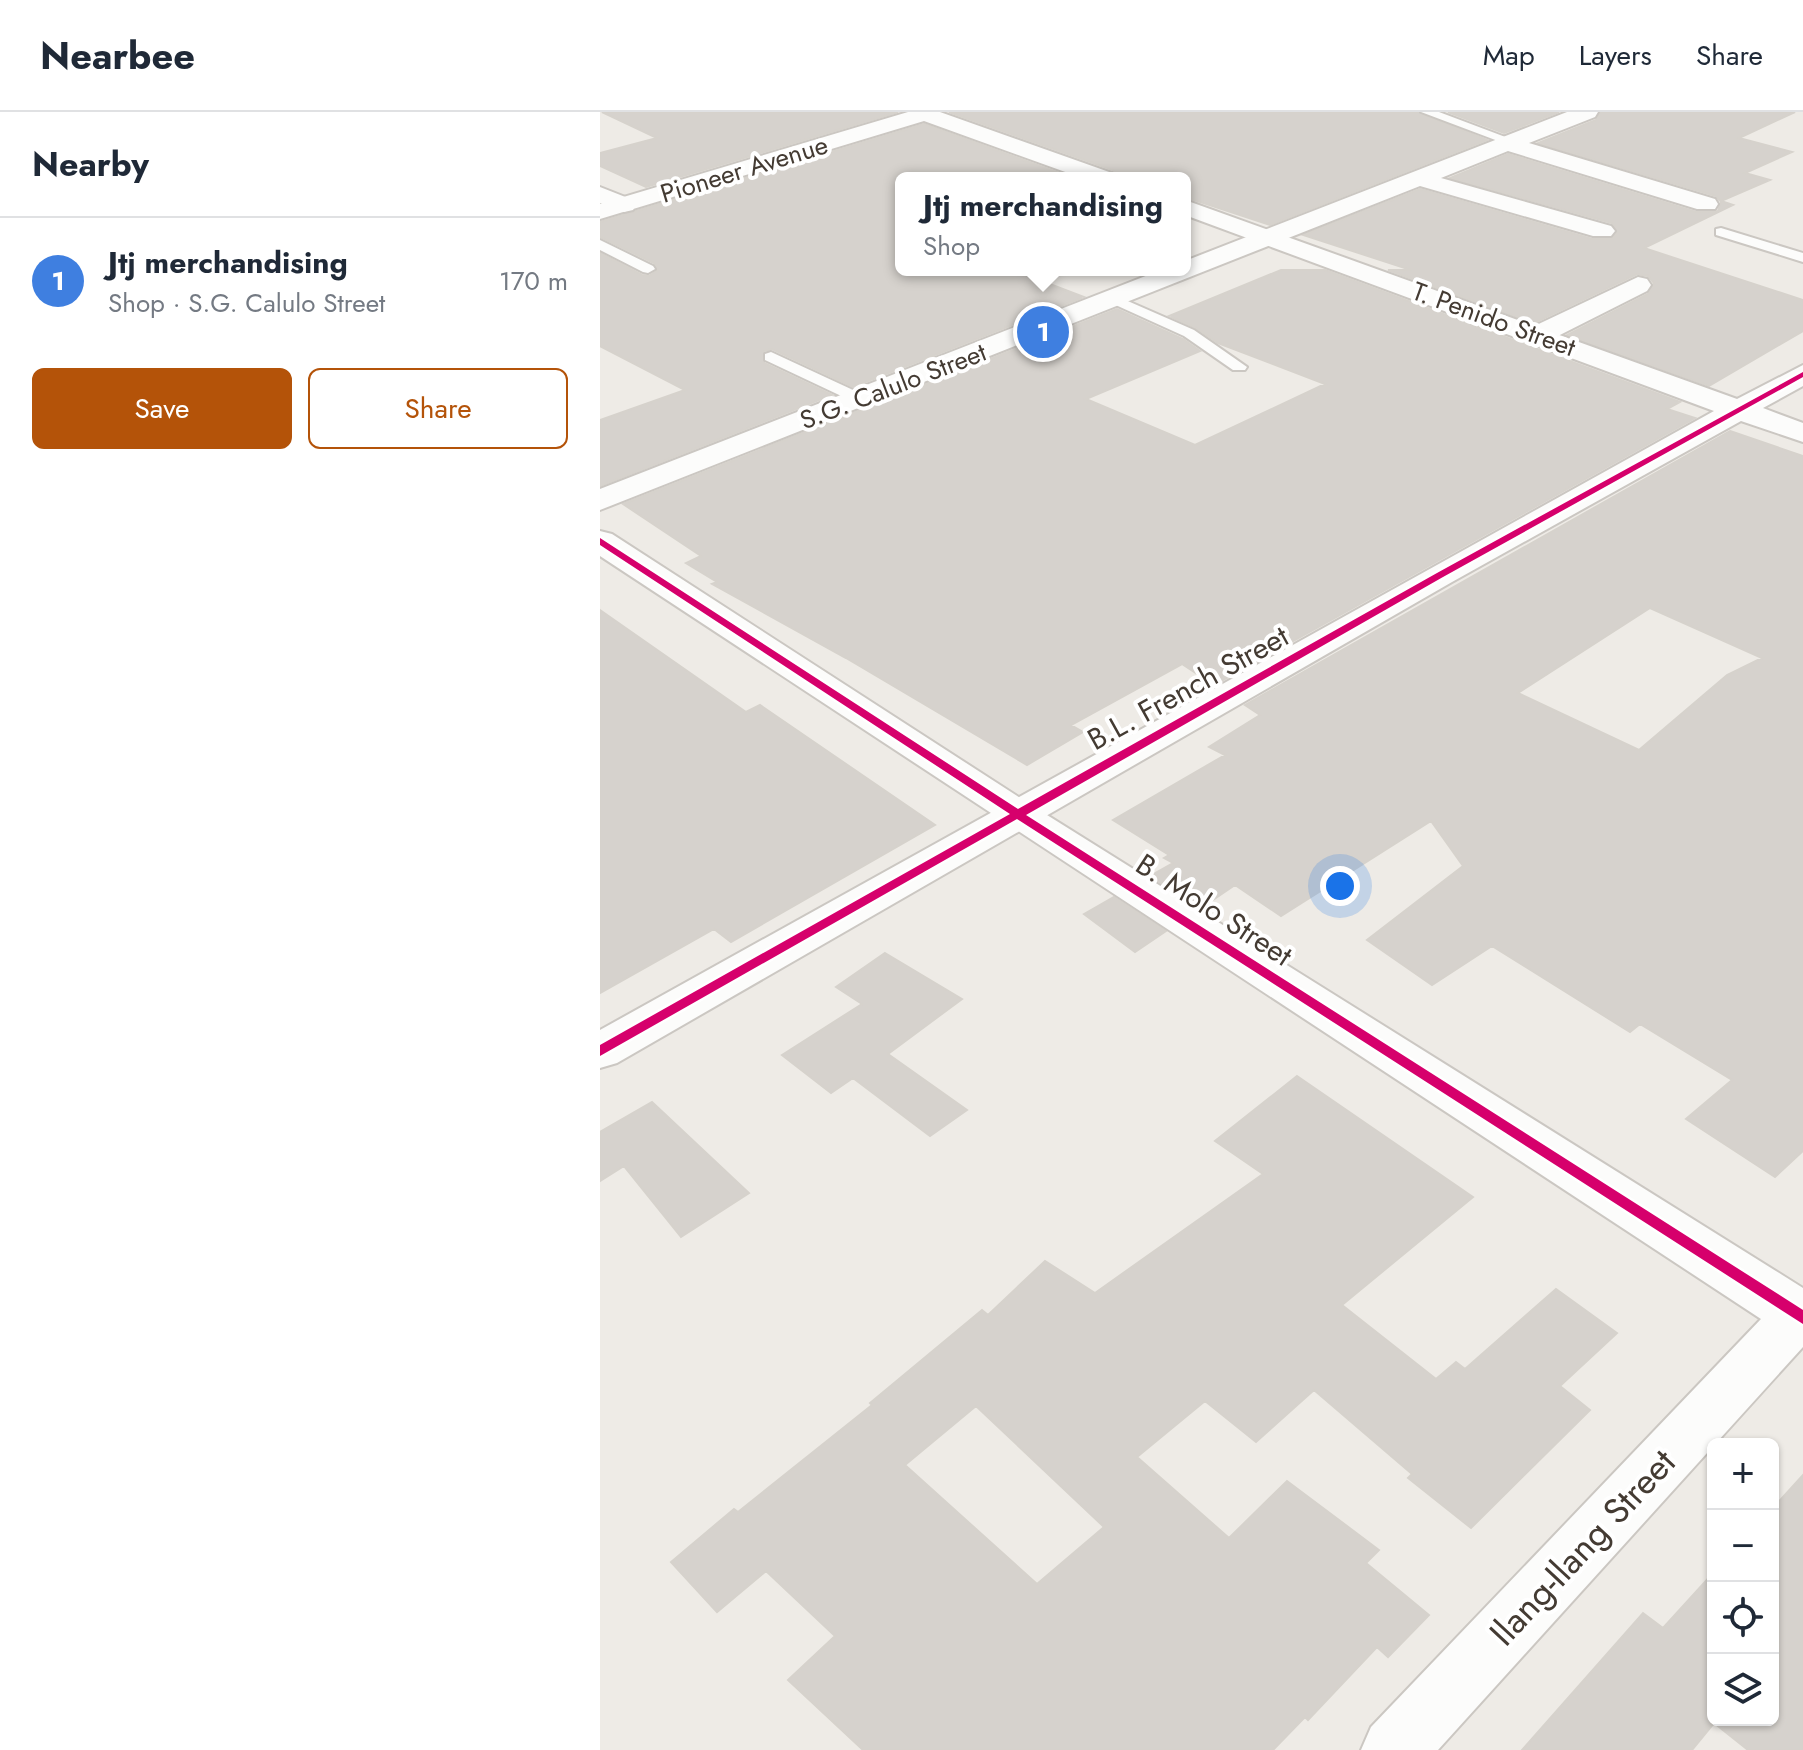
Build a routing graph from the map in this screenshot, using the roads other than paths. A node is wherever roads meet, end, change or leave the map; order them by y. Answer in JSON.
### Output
{"nodes":[{"id":1,"x":882,"y":112,"type":"edge"},
{"id":2,"x":1427,"y":112,"type":"edge"},
{"id":3,"x":1587,"y":112,"type":"edge"},
{"id":4,"x":926,"y":113,"type":"edge"},
{"id":5,"x":1508,"y":142,"type":"junction"},
{"id":6,"x":1088,"y":172,"type":"edge"},
{"id":7,"x":1417,"y":178,"type":"junction"},
{"id":8,"x":600,"y":194,"type":"edge"},
{"id":9,"x":1706,"y":204,"type":"dead end"},
{"id":10,"x":624,"y":205,"type":"junction"},
{"id":11,"x":1191,"y":209,"type":"edge"},
{"id":12,"x":600,"y":212,"type":"edge"},
{"id":13,"x":1602,"y":231,"type":"dead end"},
{"id":14,"x":1721,"y":232,"type":"dead end"},
{"id":15,"x":1270,"y":237,"type":"junction"},
{"id":16,"x":600,"y":244,"type":"edge"},
{"id":17,"x":1803,"y":258,"type":"edge"},
{"id":18,"x":1191,"y":268,"type":"edge"},
{"id":19,"x":648,"y":269,"type":"dead end"},
{"id":20,"x":1172,"y":276,"type":"edge"},
{"id":21,"x":1638,"y":285,"type":"dead end"},
{"id":22,"x":1114,"y":299,"type":"junction"},
{"id":23,"x":1538,"y":335,"type":"junction"},
{"id":24,"x":771,"y":357,"type":"dead end"},
{"id":25,"x":1239,"y":367,"type":"dead end"},
{"id":26,"x":1803,"y":374,"type":"edge"},
{"id":27,"x":860,"y":399,"type":"junction"},
{"id":28,"x":1741,"y":410,"type":"junction"},
{"id":29,"x":1803,"y":433,"type":"edge"},
{"id":30,"x":600,"y":500,"type":"edge"},
{"id":31,"x":600,"y":541,"type":"edge"},
{"id":32,"x":1017,"y":814,"type":"junction"},
{"id":33,"x":600,"y":1051,"type":"edge"},
{"id":34,"x":1801,"y":1314,"type":"edge"},
{"id":35,"x":1394,"y":1750,"type":"edge"}],
"edges":[{"from":1,"to":8,"type":"street","name":"Pioneer Avenue"},
{"from":2,"to":5,"type":"lane"},
{"from":3,"to":5,"type":"street","name":"S.G. Calulo Street"},
{"from":4,"to":6,"type":"street"},
{"from":4,"to":10,"type":"street","name":"Pioneer Avenue"},
{"from":5,"to":7,"type":"street","name":"S.G. Calulo Street"},
{"from":5,"to":9,"type":"street"},
{"from":7,"to":13,"type":"street"},
{"from":7,"to":15,"type":"street","name":"S.G. Calulo Street"},
{"from":8,"to":10,"type":"street"},
{"from":10,"to":12,"type":"street","name":"Pioneer Avenue"},
{"from":11,"to":15,"type":"street","name":"T. Penido Street"},
{"from":14,"to":17,"type":"lane"},
{"from":15,"to":18,"type":"street","name":"S.G. Calulo Street"},
{"from":15,"to":23,"type":"street","name":"T. Penido Street"},
{"from":16,"to":19,"type":"lane"},
{"from":20,"to":22,"type":"street","name":"S.G. Calulo Street"},
{"from":21,"to":23,"type":"street"},
{"from":22,"to":25,"type":"lane"},
{"from":22,"to":27,"type":"street","name":"S.G. Calulo Street"},
{"from":23,"to":28,"type":"street","name":"T. Penido Street"},
{"from":24,"to":27,"type":"lane"},
{"from":26,"to":28,"type":"street","name":"B.L. French Street"},
{"from":27,"to":30,"type":"street","name":"S.G. Calulo Street"},
{"from":28,"to":29,"type":"street","name":"T. Penido Street"},
{"from":28,"to":32,"type":"street","name":"B.L. French Street"},
{"from":31,"to":32,"type":"street","name":"B. Molo Street"},
{"from":32,"to":33,"type":"street","name":"B.L. French Street"},
{"from":32,"to":34,"type":"street","name":"B. Molo Street"},
{"from":34,"to":35,"type":"street","name":"Ilang-Ilang Street"}]}
